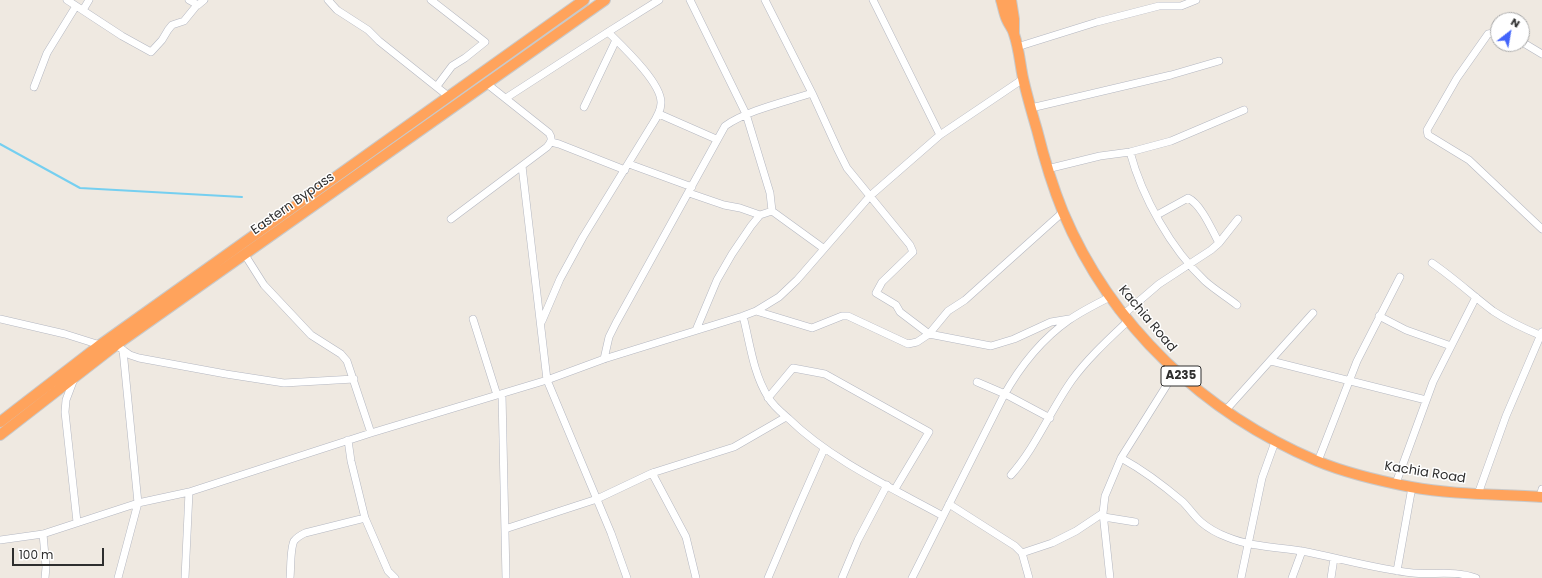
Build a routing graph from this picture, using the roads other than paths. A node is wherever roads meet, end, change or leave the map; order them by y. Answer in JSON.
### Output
{"nodes":[{"id":1,"x":67,"y":0,"type":"edge"},
{"id":2,"x":89,"y":0,"type":"edge"},
{"id":3,"x":189,"y":0,"type":"edge"},
{"id":4,"x":204,"y":0,"type":"edge"},
{"id":5,"x":328,"y":0,"type":"edge"},
{"id":6,"x":431,"y":0,"type":"edge"},
{"id":7,"x":584,"y":0,"type":"edge"},
{"id":8,"x":604,"y":0,"type":"edge"},
{"id":9,"x":660,"y":0,"type":"edge"},
{"id":10,"x":690,"y":0,"type":"edge"},
{"id":11,"x":765,"y":0,"type":"edge"},
{"id":12,"x":873,"y":0,"type":"edge"},
{"id":13,"x":1002,"y":0,"type":"edge"},
{"id":14,"x":1196,"y":0,"type":"edge"},
{"id":15,"x":1012,"y":2,"type":"edge"},
{"id":16,"x":1158,"y":3,"type":"edge"},
{"id":17,"x":197,"y":5,"type":"junction"},
{"id":18,"x":76,"y":6,"type":"junction"},
{"id":19,"x":83,"y":10,"type":"junction"},
{"id":20,"x":608,"y":32,"type":"junction"},
{"id":21,"x":1014,"y":33,"type":"junction"},
{"id":22,"x":1490,"y":34,"type":"edge"},
{"id":23,"x":616,"y":40,"type":"junction"},
{"id":24,"x":1017,"y":47,"type":"junction"},
{"id":25,"x":1530,"y":47,"type":"edge"},
{"id":26,"x":1542,"y":54,"type":"edge"},
{"id":27,"x":1219,"y":61,"type":"dead end"},
{"id":28,"x":1023,"y":80,"type":"junction"},
{"id":29,"x":486,"y":83,"type":"junction"},
{"id":30,"x":34,"y":86,"type":"dead end"},
{"id":31,"x":437,"y":86,"type":"junction"},
{"id":32,"x":812,"y":94,"type":"junction"},
{"id":33,"x":448,"y":96,"type":"junction"},
{"id":34,"x":506,"y":98,"type":"junction"},
{"id":35,"x":584,"y":107,"type":"dead end"},
{"id":36,"x":1031,"y":108,"type":"junction"},
{"id":37,"x":1244,"y":110,"type":"dead end"},
{"id":38,"x":658,"y":114,"type":"junction"},
{"id":39,"x":746,"y":114,"type":"junction"},
{"id":40,"x":940,"y":135,"type":"junction"},
{"id":41,"x":716,"y":139,"type":"junction"},
{"id":42,"x":551,"y":142,"type":"junction"},
{"id":43,"x":1130,"y":152,"type":"junction"},
{"id":44,"x":522,"y":166,"type":"junction"},
{"id":45,"x":627,"y":167,"type":"junction"},
{"id":46,"x":1047,"y":169,"type":"junction"},
{"id":47,"x":690,"y":190,"type":"junction"},
{"id":48,"x":870,"y":196,"type":"junction"},
{"id":49,"x":772,"y":211,"type":"junction"},
{"id":50,"x":1063,"y":212,"type":"junction"},
{"id":51,"x":1157,"y":215,"type":"junction"},
{"id":52,"x":760,"y":216,"type":"junction"},
{"id":53,"x":451,"y":219,"type":"dead end"},
{"id":54,"x":1238,"y":219,"type":"dead end"},
{"id":55,"x":1542,"y":229,"type":"edge"},
{"id":56,"x":1219,"y":243,"type":"junction"},
{"id":57,"x":824,"y":248,"type":"junction"},
{"id":58,"x":245,"y":254,"type":"junction"},
{"id":59,"x":1432,"y":263,"type":"dead end"},
{"id":60,"x":1189,"y":264,"type":"junction"},
{"id":61,"x":1400,"y":276,"type":"dead end"},
{"id":62,"x":1110,"y":296,"type":"junction"},
{"id":63,"x":1476,"y":297,"type":"junction"},
{"id":64,"x":1237,"y":305,"type":"dead end"},
{"id":65,"x":756,"y":311,"type":"junction"},
{"id":66,"x":1313,"y":313,"type":"dead end"},
{"id":67,"x":743,"y":316,"type":"junction"},
{"id":68,"x":1379,"y":316,"type":"junction"},
{"id":69,"x":1126,"y":317,"type":"junction"},
{"id":70,"x":0,"y":319,"type":"edge"},
{"id":71,"x":473,"y":319,"type":"dead end"},
{"id":72,"x":1070,"y":319,"type":"junction"},
{"id":73,"x":541,"y":323,"type":"junction"},
{"id":74,"x":696,"y":330,"type":"junction"},
{"id":75,"x":929,"y":334,"type":"junction"},
{"id":76,"x":1541,"y":335,"type":"edge"},
{"id":77,"x":100,"y":345,"type":"junction"},
{"id":78,"x":1451,"y":346,"type":"junction"},
{"id":79,"x":120,"y":347,"type":"junction"},
{"id":80,"x":604,"y":359,"type":"junction"},
{"id":81,"x":1271,"y":361,"type":"junction"},
{"id":82,"x":1175,"y":372,"type":"junction"},
{"id":83,"x":74,"y":378,"type":"junction"},
{"id":84,"x":354,"y":379,"type":"junction"},
{"id":85,"x":547,"y":380,"type":"junction"},
{"id":86,"x":1350,"y":380,"type":"junction"},
{"id":87,"x":977,"y":382,"type":"dead end"},
{"id":88,"x":500,"y":394,"type":"junction"},
{"id":89,"x":1005,"y":394,"type":"junction"},
{"id":90,"x":768,"y":398,"type":"junction"},
{"id":91,"x":1426,"y":400,"type":"junction"},
{"id":92,"x":1225,"y":411,"type":"junction"},
{"id":93,"x":786,"y":417,"type":"junction"},
{"id":94,"x":1050,"y":418,"type":"junction"},
{"id":95,"x":0,"y":422,"type":"edge"},
{"id":96,"x":371,"y":433,"type":"junction"},
{"id":97,"x":0,"y":435,"type":"edge"},
{"id":98,"x":348,"y":440,"type":"junction"},
{"id":99,"x":1275,"y":442,"type":"junction"},
{"id":100,"x":824,"y":449,"type":"junction"},
{"id":101,"x":1120,"y":458,"type":"junction"},
{"id":102,"x":1318,"y":461,"type":"junction"},
{"id":103,"x":652,"y":473,"type":"junction"},
{"id":104,"x":1011,"y":475,"type":"dead end"},
{"id":105,"x":1396,"y":483,"type":"junction"},
{"id":106,"x":887,"y":485,"type":"junction"},
{"id":107,"x":1412,"y":487,"type":"junction"},
{"id":108,"x":895,"y":489,"type":"junction"},
{"id":109,"x":189,"y":492,"type":"junction"},
{"id":110,"x":1478,"y":494,"type":"junction"},
{"id":111,"x":1541,"y":494,"type":"edge"},
{"id":112,"x":597,"y":499,"type":"junction"},
{"id":113,"x":138,"y":503,"type":"junction"},
{"id":114,"x":949,"y":504,"type":"junction"},
{"id":115,"x":1103,"y":515,"type":"junction"},
{"id":116,"x":943,"y":516,"type":"junction"},
{"id":117,"x":365,"y":518,"type":"junction"},
{"id":118,"x":77,"y":522,"type":"junction"},
{"id":119,"x":1135,"y":522,"type":"dead end"},
{"id":120,"x":505,"y":528,"type":"junction"},
{"id":121,"x":43,"y":534,"type":"junction"},
{"id":122,"x":0,"y":540,"type":"edge"},
{"id":123,"x":1248,"y":543,"type":"junction"},
{"id":124,"x":1302,"y":551,"type":"junction"},
{"id":125,"x":1022,"y":553,"type":"junction"},
{"id":126,"x":1334,"y":558,"type":"junction"},
{"id":127,"x":1397,"y":571,"type":"junction"},
{"id":128,"x":1415,"y":575,"type":"edge"},
{"id":129,"x":45,"y":578,"type":"edge"},
{"id":130,"x":118,"y":578,"type":"edge"},
{"id":131,"x":185,"y":578,"type":"edge"},
{"id":132,"x":290,"y":578,"type":"edge"},
{"id":133,"x":395,"y":578,"type":"edge"},
{"id":134,"x":506,"y":578,"type":"edge"},
{"id":135,"x":627,"y":578,"type":"edge"},
{"id":136,"x":696,"y":578,"type":"edge"},
{"id":137,"x":768,"y":578,"type":"edge"},
{"id":138,"x":842,"y":578,"type":"edge"},
{"id":139,"x":912,"y":578,"type":"edge"},
{"id":140,"x":1029,"y":578,"type":"edge"},
{"id":141,"x":1110,"y":578,"type":"edge"},
{"id":142,"x":1241,"y":578,"type":"edge"},
{"id":143,"x":1292,"y":578,"type":"edge"},
{"id":144,"x":1331,"y":578,"type":"edge"},
{"id":145,"x":1476,"y":578,"type":"edge"}],
"edges":[{"from":1,"to":18,"type":"street"},
{"from":2,"to":19,"type":"street"},
{"from":3,"to":17,"type":"street"},
{"from":4,"to":17,"type":"street"},
{"from":5,"to":31,"type":"street"},
{"from":6,"to":31,"type":"street"},
{"from":7,"to":33,"type":"highway","name":"Eastern Bypass"},
{"from":8,"to":29,"type":"highway","name":"Eastern Bypass"},
{"from":9,"to":20,"type":"street"},
{"from":10,"to":39,"type":"street"},
{"from":11,"to":32,"type":"street"},
{"from":12,"to":40,"type":"street"},
{"from":13,"to":21,"type":"highway","name":"Kachia Road","number":"A235"},
{"from":14,"to":16,"type":"street"},
{"from":15,"to":21,"type":"highway","number":"A235"},
{"from":16,"to":24,"type":"street"},
{"from":17,"to":19,"type":"street"},
{"from":18,"to":19,"type":"street"},
{"from":18,"to":30,"type":"street"},
{"from":20,"to":23,"type":"street"},
{"from":20,"to":34,"type":"street"},
{"from":21,"to":24,"type":"highway","name":"Kachia Road","number":"A235"},
{"from":22,"to":55,"type":"street"},
{"from":23,"to":35,"type":"street"},
{"from":23,"to":38,"type":"street"},
{"from":24,"to":28,"type":"highway","name":"Kachia Road","number":"A235"},
{"from":25,"to":26,"type":"street"},
{"from":27,"to":36,"type":"street"},
{"from":28,"to":36,"type":"highway","name":"Kachia Road","number":"A235"},
{"from":28,"to":40,"type":"street"},
{"from":29,"to":34,"type":"street"},
{"from":29,"to":58,"type":"highway","name":"Eastern Bypass"},
{"from":31,"to":33,"type":"street"},
{"from":32,"to":39,"type":"street"},
{"from":32,"to":48,"type":"street"},
{"from":33,"to":77,"type":"highway","name":"Eastern Bypass"},
{"from":34,"to":42,"type":"street"},
{"from":36,"to":46,"type":"highway","name":"Kachia Road","number":"A235"},
{"from":37,"to":43,"type":"street"},
{"from":38,"to":41,"type":"street"},
{"from":38,"to":45,"type":"street"},
{"from":39,"to":41,"type":"street"},
{"from":39,"to":49,"type":"street"},
{"from":40,"to":48,"type":"street"},
{"from":41,"to":47,"type":"street"},
{"from":42,"to":44,"type":"street"},
{"from":42,"to":45,"type":"street"},
{"from":43,"to":46,"type":"street"},
{"from":43,"to":51,"type":"street"},
{"from":44,"to":53,"type":"street"},
{"from":44,"to":73,"type":"street"},
{"from":45,"to":47,"type":"street"},
{"from":45,"to":73,"type":"street"},
{"from":46,"to":50,"type":"highway","name":"Kachia Road","number":"A235"},
{"from":47,"to":52,"type":"street"},
{"from":47,"to":80,"type":"street"},
{"from":48,"to":57,"type":"street"},
{"from":48,"to":75,"type":"street"},
{"from":49,"to":52,"type":"street"},
{"from":49,"to":57,"type":"street"},
{"from":50,"to":62,"type":"highway","name":"Kachia Road","number":"A235"},
{"from":50,"to":75,"type":"street"},
{"from":51,"to":56,"type":"street"},
{"from":51,"to":60,"type":"street"},
{"from":52,"to":74,"type":"street"},
{"from":54,"to":56,"type":"street"},
{"from":56,"to":60,"type":"street"},
{"from":57,"to":65,"type":"street"},
{"from":58,"to":79,"type":"highway","name":"Eastern Bypass"},
{"from":58,"to":84,"type":"street"},
{"from":59,"to":63,"type":"street"},
{"from":60,"to":64,"type":"street"},
{"from":60,"to":69,"type":"street"},
{"from":61,"to":68,"type":"street"},
{"from":62,"to":69,"type":"highway","name":"Kachia Road","number":"A235"},
{"from":62,"to":72,"type":"street"},
{"from":63,"to":76,"type":"street"},
{"from":63,"to":78,"type":"street"},
{"from":65,"to":67,"type":"street"},
{"from":65,"to":75,"type":"street"},
{"from":66,"to":81,"type":"street"},
{"from":67,"to":74,"type":"street"},
{"from":67,"to":90,"type":"street"},
{"from":68,"to":78,"type":"street"},
{"from":68,"to":86,"type":"street"},
{"from":69,"to":82,"type":"highway","name":"Kachia Road","number":"A235"},
{"from":69,"to":94,"type":"street"},
{"from":70,"to":77,"type":"street"},
{"from":71,"to":88,"type":"street"},
{"from":72,"to":75,"type":"street"},
{"from":72,"to":89,"type":"street"},
{"from":73,"to":85,"type":"street"},
{"from":74,"to":80,"type":"street"},
{"from":76,"to":110,"type":"street"},
{"from":77,"to":95,"type":"highway","name":"Eastern Bypass"},
{"from":78,"to":91,"type":"street"},
{"from":79,"to":83,"type":"highway","name":"Eastern Bypass"},
{"from":79,"to":84,"type":"street"},
{"from":79,"to":113,"type":"street"},
{"from":80,"to":85,"type":"street"},
{"from":81,"to":86,"type":"street"},
{"from":81,"to":92,"type":"street"},
{"from":82,"to":92,"type":"highway","name":"Kachia Road","number":"A235"},
{"from":82,"to":101,"type":"street"},
{"from":83,"to":97,"type":"highway","name":"Eastern Bypass"},
{"from":83,"to":118,"type":"street"},
{"from":84,"to":96,"type":"street"},
{"from":85,"to":88,"type":"street"},
{"from":85,"to":112,"type":"street"},
{"from":86,"to":91,"type":"street"},
{"from":86,"to":102,"type":"street"},
{"from":87,"to":89,"type":"street"},
{"from":88,"to":96,"type":"street"},
{"from":88,"to":120,"type":"street"},
{"from":89,"to":94,"type":"street"},
{"from":89,"to":114,"type":"street"},
{"from":90,"to":93,"type":"street"},
{"from":90,"to":108,"type":"street"},
{"from":91,"to":105,"type":"street"},
{"from":92,"to":99,"type":"highway","name":"Kachia Road","number":"A235"},
{"from":93,"to":100,"type":"street"},
{"from":93,"to":103,"type":"street"},
{"from":94,"to":104,"type":"street"},
{"from":96,"to":98,"type":"street"},
{"from":98,"to":109,"type":"street"},
{"from":98,"to":117,"type":"street"},
{"from":99,"to":102,"type":"highway","name":"Kachia Road","number":"A235"},
{"from":99,"to":123,"type":"street"},
{"from":100,"to":106,"type":"street"},
{"from":100,"to":137,"type":"street"},
{"from":101,"to":115,"type":"street"},
{"from":101,"to":123,"type":"street"},
{"from":102,"to":105,"type":"highway","name":"Kachia Road","number":"A235"},
{"from":103,"to":112,"type":"street"},
{"from":103,"to":136,"type":"street"},
{"from":105,"to":107,"type":"highway","name":"Kachia Road","number":"A235"},
{"from":106,"to":108,"type":"street"},
{"from":106,"to":138,"type":"street"},
{"from":107,"to":110,"type":"highway","name":"Kachia Road","number":"A235"},
{"from":107,"to":127,"type":"street"},
{"from":108,"to":116,"type":"street"},
{"from":109,"to":113,"type":"street"},
{"from":109,"to":131,"type":"street"},
{"from":110,"to":111,"type":"highway","name":"Kachia Road","number":"A235"},
{"from":112,"to":120,"type":"street"},
{"from":112,"to":135,"type":"street"},
{"from":113,"to":118,"type":"street"},
{"from":113,"to":130,"type":"street"},
{"from":114,"to":116,"type":"street"},
{"from":114,"to":125,"type":"street"},
{"from":115,"to":119,"type":"street"},
{"from":115,"to":125,"type":"street"},
{"from":115,"to":141,"type":"street"},
{"from":116,"to":139,"type":"street"},
{"from":117,"to":132,"type":"street"},
{"from":117,"to":133,"type":"street"},
{"from":118,"to":121,"type":"street"},
{"from":120,"to":134,"type":"street"},
{"from":121,"to":122,"type":"street"},
{"from":121,"to":129,"type":"street"},
{"from":123,"to":124,"type":"street"},
{"from":123,"to":142,"type":"street"},
{"from":124,"to":126,"type":"street"},
{"from":124,"to":143,"type":"street"},
{"from":125,"to":140,"type":"street"},
{"from":126,"to":127,"type":"street"},
{"from":126,"to":144,"type":"street"},
{"from":127,"to":128,"type":"street"},
{"from":128,"to":145,"type":"street"}]}
